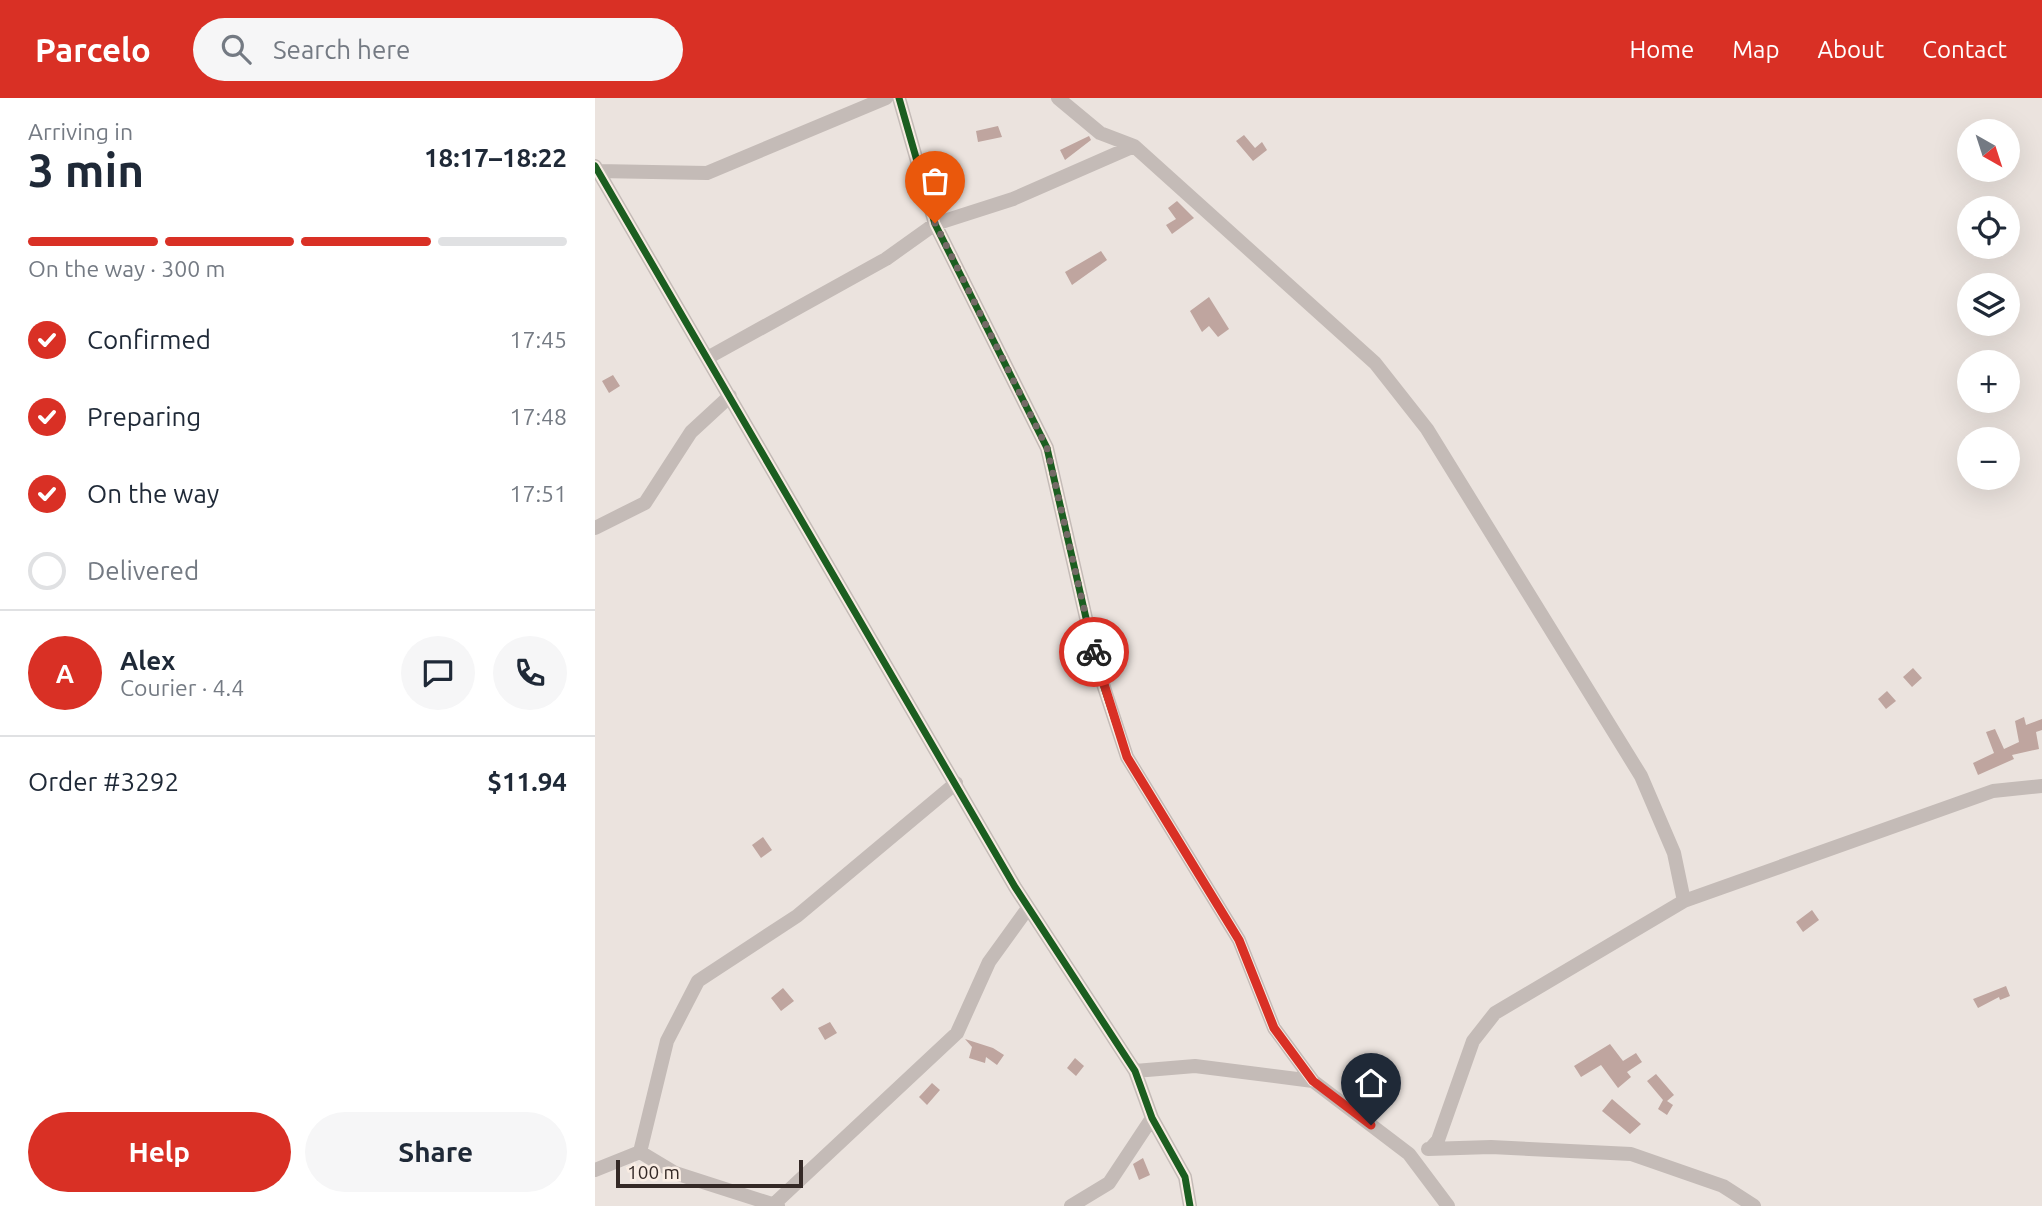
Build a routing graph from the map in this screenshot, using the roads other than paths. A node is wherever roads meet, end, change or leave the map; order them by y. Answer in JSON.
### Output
{"nodes":[{"id":1,"x":886,"y":98,"type":"edge"},
{"id":2,"x":899,"y":98,"type":"edge"},
{"id":3,"x":1058,"y":98,"type":"edge"},
{"id":4,"x":1134,"y":146,"type":"junction"},
{"id":5,"x":597,"y":168,"type":"edge"},
{"id":6,"x":935,"y":223,"type":"junction"},
{"id":7,"x":709,"y":357,"type":"junction"},
{"id":8,"x":730,"y":396,"type":"junction"},
{"id":9,"x":595,"y":528,"type":"edge"},
{"id":10,"x":956,"y":783,"type":"junction"},
{"id":11,"x":2042,"y":786,"type":"edge"},
{"id":12,"x":1684,"y":901,"type":"junction"},
{"id":13,"x":1028,"y":908,"type":"junction"},
{"id":14,"x":1135,"y":1071,"type":"junction"},
{"id":15,"x":1313,"y":1081,"type":"junction"},
{"id":16,"x":1152,"y":1118,"type":"junction"},
{"id":17,"x":1431,"y":1148,"type":"junction"},
{"id":18,"x":640,"y":1152,"type":"junction"},
{"id":19,"x":1409,"y":1154,"type":"junction"},
{"id":20,"x":595,"y":1170,"type":"edge"},
{"id":21,"x":776,"y":1205,"type":"edge"},
{"id":22,"x":1071,"y":1206,"type":"edge"},
{"id":23,"x":1190,"y":1206,"type":"edge"},
{"id":24,"x":1448,"y":1206,"type":"edge"},
{"id":25,"x":1753,"y":1206,"type":"edge"}],
"edges":[{"from":1,"to":5,"type":"street"},
{"from":2,"to":6,"type":"street"},
{"from":3,"to":4,"type":"street"},
{"from":4,"to":6,"type":"street"},
{"from":4,"to":12,"type":"street"},
{"from":5,"to":7,"type":"street"},
{"from":6,"to":7,"type":"street"},
{"from":6,"to":15,"type":"street"},
{"from":7,"to":8,"type":"street"},
{"from":8,"to":9,"type":"street"},
{"from":8,"to":10,"type":"street"},
{"from":10,"to":13,"type":"street"},
{"from":10,"to":18,"type":"street"},
{"from":11,"to":12,"type":"street"},
{"from":12,"to":17,"type":"street"},
{"from":13,"to":14,"type":"street"},
{"from":13,"to":21,"type":"street"},
{"from":14,"to":15,"type":"street"},
{"from":14,"to":16,"type":"street"},
{"from":15,"to":19,"type":"street"},
{"from":16,"to":22,"type":"street"},
{"from":16,"to":23,"type":"street"},
{"from":17,"to":19,"type":"street"},
{"from":17,"to":25,"type":"street"},
{"from":18,"to":20,"type":"street"},
{"from":18,"to":21,"type":"street"},
{"from":19,"to":24,"type":"street"}]}
